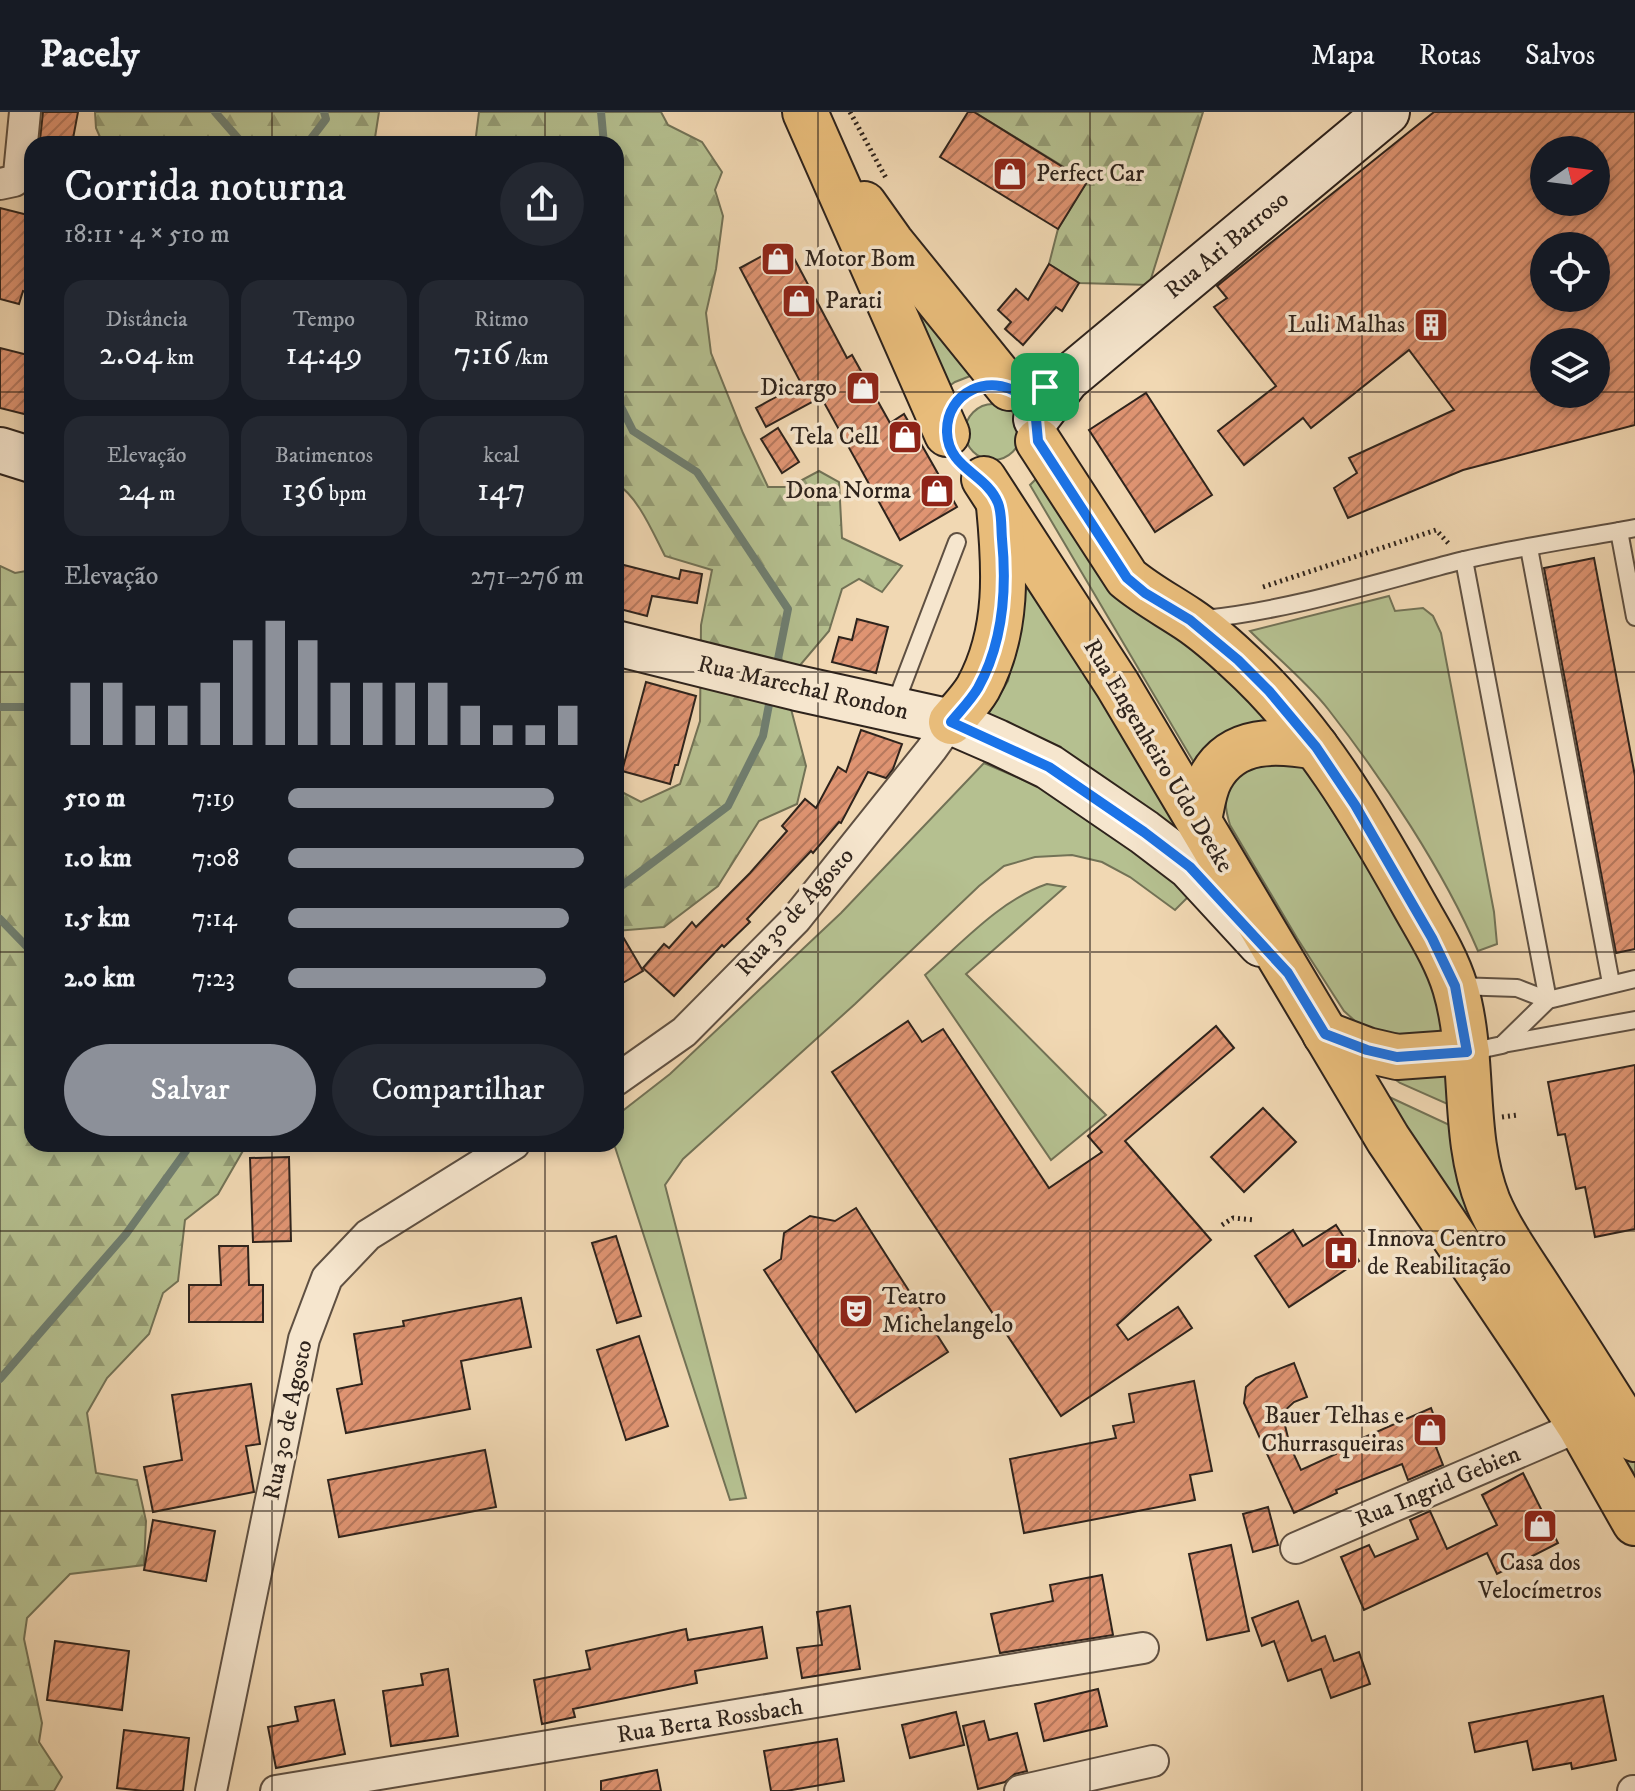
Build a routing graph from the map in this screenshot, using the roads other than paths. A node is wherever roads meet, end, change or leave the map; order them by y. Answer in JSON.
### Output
{"nodes":[{"id":1,"x":25,"y":112,"type":"edge"},
{"id":2,"x":1387,"y":112,"type":"edge"},
{"id":3,"x":811,"y":124,"type":"edge"},
{"id":4,"x":0,"y":184,"type":"edge"},
{"id":5,"x":1026,"y":411,"type":"junction"},
{"id":6,"x":947,"y":434,"type":"junction"},
{"id":7,"x":0,"y":450,"type":"edge"},
{"id":8,"x":24,"y":458,"type":"edge"},
{"id":9,"x":991,"y":492,"type":"junction"},
{"id":10,"x":1627,"y":530,"type":"edge"},
{"id":11,"x":957,"y":542,"type":"dead end"},
{"id":12,"x":1529,"y":548,"type":"junction"},
{"id":13,"x":1464,"y":560,"type":"junction"},
{"id":14,"x":1635,"y":617,"type":"edge"},
{"id":15,"x":1190,"y":620,"type":"junction"},
{"id":16,"x":624,"y":645,"type":"edge"},
{"id":17,"x":893,"y":709,"type":"junction"},
{"id":18,"x":951,"y":722,"type":"junction"},
{"id":19,"x":1316,"y":747,"type":"junction"},
{"id":20,"x":1199,"y":820,"type":"junction"},
{"id":21,"x":1288,"y":973,"type":"junction"},
{"id":22,"x":1635,"y":979,"type":"edge"},
{"id":23,"x":1611,"y":983,"type":"junction"},
{"id":24,"x":1455,"y":986,"type":"junction"},
{"id":25,"x":1548,"y":1000,"type":"junction"},
{"id":26,"x":1635,"y":1020,"type":"edge"},
{"id":27,"x":1325,"y":1034,"type":"junction"},
{"id":28,"x":1484,"y":1048,"type":"junction"},
{"id":29,"x":624,"y":1074,"type":"edge"},
{"id":30,"x":500,"y":1152,"type":"edge"},
{"id":31,"x":1580,"y":1426,"type":"junction"},
{"id":32,"x":1635,"y":1439,"type":"edge"},
{"id":33,"x":1635,"y":1523,"type":"edge"},
{"id":34,"x":1296,"y":1548,"type":"dead end"},
{"id":35,"x":1143,"y":1648,"type":"dead end"},
{"id":36,"x":1153,"y":1761,"type":"dead end"},
{"id":37,"x":211,"y":1791,"type":"edge"},
{"id":38,"x":276,"y":1791,"type":"edge"},
{"id":39,"x":1020,"y":1791,"type":"edge"}],
"edges":[{"from":1,"to":4,"type":"street"},
{"from":2,"to":5,"type":"main road","name":"Rua Ari Barroso"},
{"from":3,"to":5,"type":"main road"},
{"from":3,"to":6,"type":"main road"},
{"from":5,"to":6,"type":"main road"},
{"from":5,"to":9,"type":"main road"},
{"from":5,"to":15,"type":"main road"},
{"from":6,"to":9,"type":"main road"},
{"from":7,"to":8,"type":"main road"},
{"from":9,"to":18,"type":"main road"},
{"from":9,"to":20,"type":"main road","name":"Rua Engenheiro Udo Deeke"},
{"from":10,"to":12,"type":"lane"},
{"from":10,"to":14,"type":"lane"},
{"from":11,"to":17,"type":"lane"},
{"from":12,"to":13,"type":"lane"},
{"from":12,"to":23,"type":"lane"},
{"from":13,"to":15,"type":"lane"},
{"from":13,"to":25,"type":"lane"},
{"from":15,"to":19,"type":"main road"},
{"from":16,"to":17,"type":"main road","name":"Rua Marechal Rondon"},
{"from":17,"to":18,"type":"main road","name":"Rua Marechal Rondon"},
{"from":18,"to":21,"type":"main road","name":"Rua Marechal Rondon"},
{"from":18,"to":29,"type":"street","name":"Rua 30 de Agosto"},
{"from":19,"to":20,"type":"main road"},
{"from":19,"to":24,"type":"main road"},
{"from":20,"to":21,"type":"main road","name":"Rua Engenheiro Udo Deeke"},
{"from":21,"to":27,"type":"main road","name":"Rua Engenheiro Udo Deeke"},
{"from":22,"to":23,"type":"lane"},
{"from":23,"to":25,"type":"lane"},
{"from":24,"to":25,"type":"lane"},
{"from":24,"to":28,"type":"main road"},
{"from":25,"to":28,"type":"lane"},
{"from":26,"to":28,"type":"lane"},
{"from":27,"to":28,"type":"main road"},
{"from":27,"to":31,"type":"main road","name":"Rua Engenheiro Udo Deeke"},
{"from":28,"to":32,"type":"main road"},
{"from":30,"to":37,"type":"street","name":"Rua 30 de Agosto"},
{"from":31,"to":33,"type":"main road","name":"Rua Engenheiro Udo Deeke"},
{"from":31,"to":34,"type":"street","name":"Rua Ingrid Gebien"},
{"from":35,"to":38,"type":"street","name":"Rua Berta Rossbach"},
{"from":36,"to":39,"type":"street"}]}
